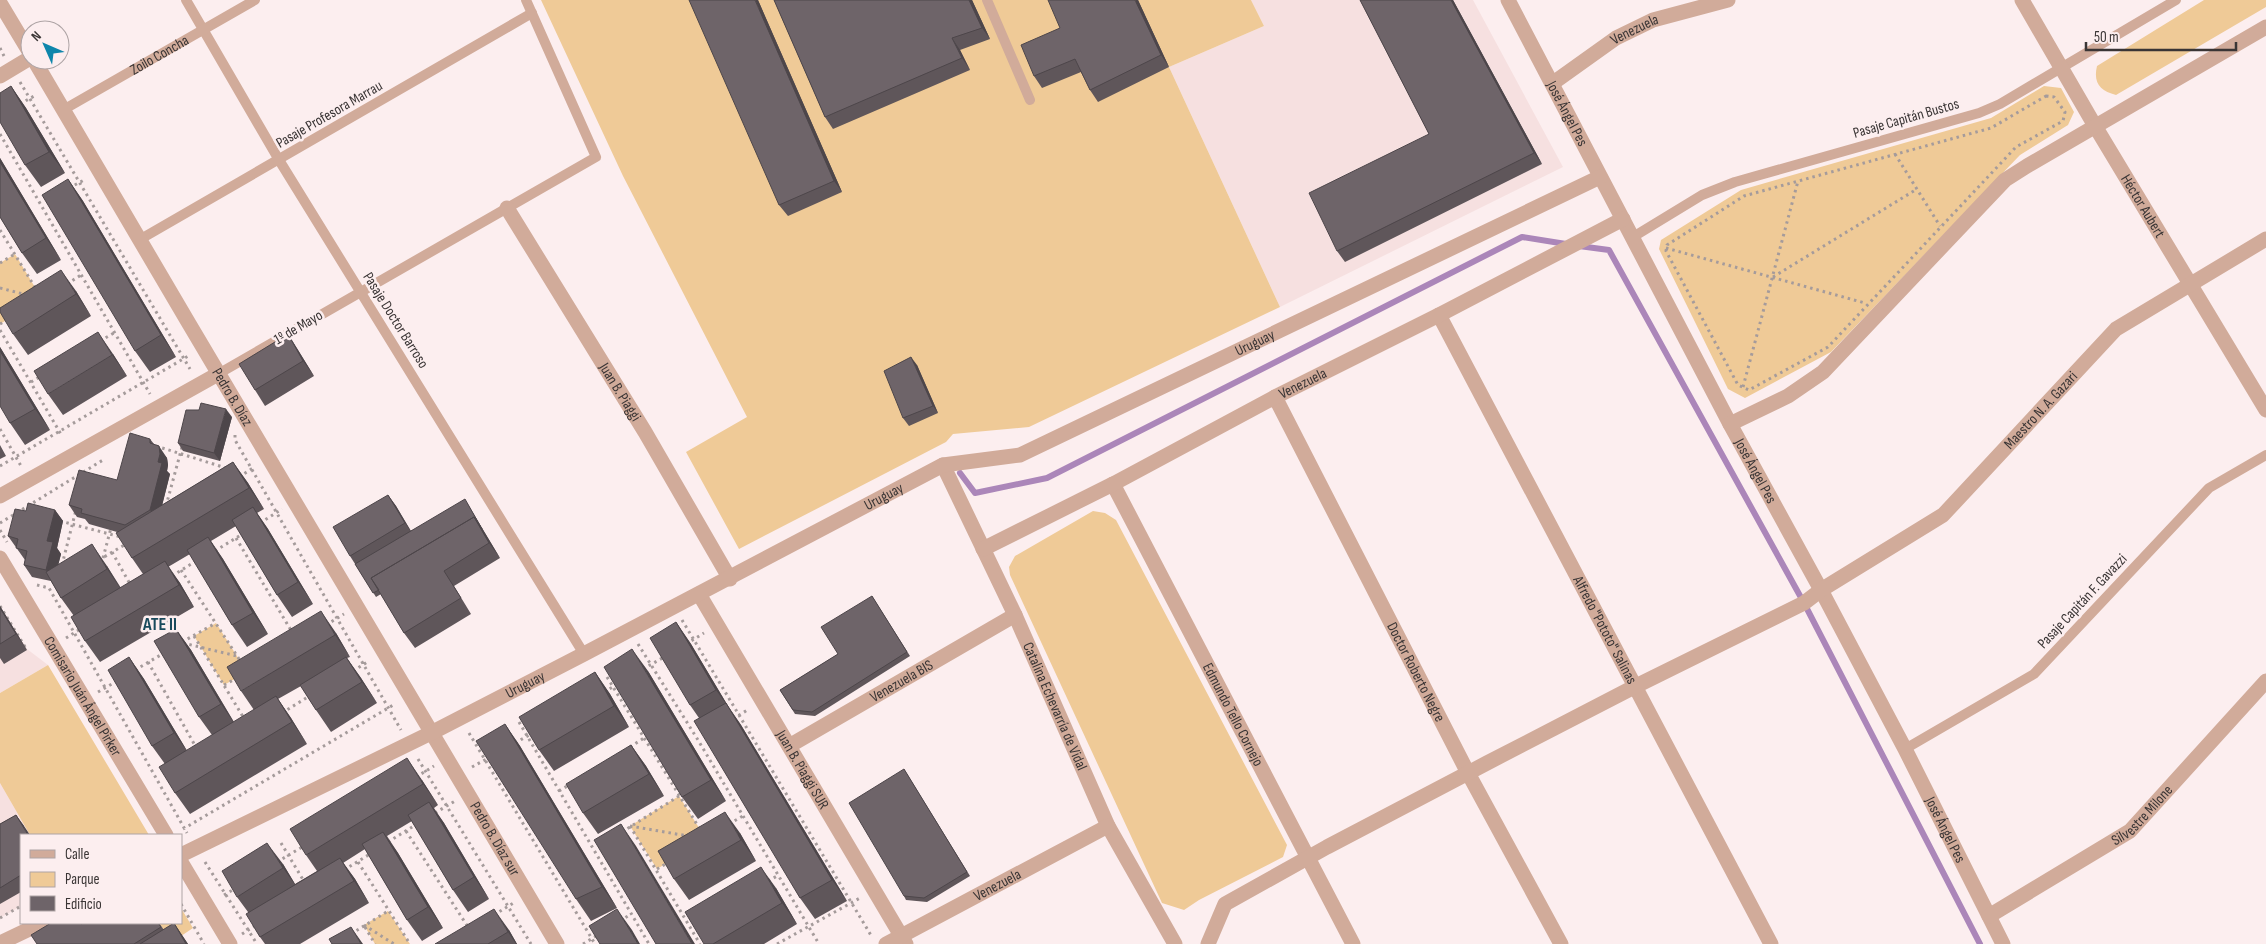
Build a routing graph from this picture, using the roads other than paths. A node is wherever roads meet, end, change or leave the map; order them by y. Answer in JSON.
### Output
{"nodes":[{"id":1,"x":186,"y":0,"type":"edge"},
{"id":2,"x":255,"y":0,"type":"edge"},
{"id":3,"x":526,"y":0,"type":"edge"},
{"id":4,"x":987,"y":0,"type":"edge"},
{"id":5,"x":1508,"y":0,"type":"edge"},
{"id":6,"x":1728,"y":0,"type":"edge"},
{"id":7,"x":2022,"y":0,"type":"edge"},
{"id":8,"x":2176,"y":0,"type":"edge"},
{"id":9,"x":0,"y":2,"type":"edge"},
{"id":10,"x":532,"y":13,"type":"junction"},
{"id":11,"x":2266,"y":27,"type":"edge"},
{"id":12,"x":203,"y":30,"type":"junction"},
{"id":13,"x":20,"y":35,"type":"edge"},
{"id":14,"x":20,"y":64,"type":"edge"},
{"id":15,"x":2062,"y":68,"type":"junction"},
{"id":16,"x":40,"y":70,"type":"edge"},
{"id":17,"x":6,"y":72,"type":"edge"},
{"id":18,"x":1553,"y":83,"type":"junction"},
{"id":19,"x":1030,"y":100,"type":"dead end"},
{"id":20,"x":63,"y":110,"type":"junction"},
{"id":21,"x":2095,"y":126,"type":"junction"},
{"id":22,"x":279,"y":160,"type":"junction"},
{"id":23,"x":1600,"y":177,"type":"junction"},
{"id":24,"x":506,"y":208,"type":"junction"},
{"id":25,"x":1623,"y":219,"type":"junction"},
{"id":26,"x":1633,"y":237,"type":"junction"},
{"id":27,"x":2266,"y":239,"type":"edge"},
{"id":28,"x":139,"y":240,"type":"junction"},
{"id":29,"x":2190,"y":283,"type":"junction"},
{"id":30,"x":361,"y":291,"type":"junction"},
{"id":31,"x":1439,"y":315,"type":"junction"},
{"id":32,"x":218,"y":374,"type":"junction"},
{"id":33,"x":1275,"y":397,"type":"junction"},
{"id":34,"x":2266,"y":410,"type":"edge"},
{"id":35,"x":1730,"y":424,"type":"junction"},
{"id":36,"x":2266,"y":455,"type":"edge"},
{"id":37,"x":943,"y":465,"type":"junction"},
{"id":38,"x":1113,"y":484,"type":"junction"},
{"id":39,"x":0,"y":496,"type":"edge"},
{"id":40,"x":983,"y":549,"type":"junction"},
{"id":41,"x":0,"y":558,"type":"edge"},
{"id":42,"x":730,"y":579,"type":"junction"},
{"id":43,"x":1821,"y":590,"type":"junction"},
{"id":44,"x":699,"y":594,"type":"junction"},
{"id":45,"x":1015,"y":615,"type":"junction"},
{"id":46,"x":584,"y":654,"type":"junction"},
{"id":47,"x":2266,"y":681,"type":"edge"},
{"id":48,"x":1634,"y":686,"type":"junction"},
{"id":49,"x":433,"y":732,"type":"junction"},
{"id":50,"x":789,"y":746,"type":"junction"},
{"id":51,"x":1905,"y":749,"type":"junction"},
{"id":52,"x":1468,"y":773,"type":"junction"},
{"id":53,"x":1108,"y":826,"type":"junction"},
{"id":54,"x":172,"y":833,"type":"edge"},
{"id":55,"x":182,"y":855,"type":"edge"},
{"id":56,"x":1307,"y":857,"type":"junction"},
{"id":57,"x":182,"y":864,"type":"edge"},
{"id":58,"x":1989,"y":916,"type":"junction"},
{"id":59,"x":40,"y":924,"type":"edge"},
{"id":60,"x":904,"y":940,"type":"edge"},
{"id":61,"x":0,"y":943,"type":"edge"},
{"id":62,"x":229,"y":943,"type":"edge"},
{"id":63,"x":557,"y":944,"type":"edge"},
{"id":64,"x":886,"y":944,"type":"edge"},
{"id":65,"x":1175,"y":944,"type":"edge"},
{"id":66,"x":1208,"y":944,"type":"edge"},
{"id":67,"x":1353,"y":944,"type":"edge"},
{"id":68,"x":1561,"y":944,"type":"edge"},
{"id":69,"x":1771,"y":944,"type":"edge"},
{"id":70,"x":2003,"y":944,"type":"edge"}],
"edges":[{"from":1,"to":12,"type":"lane","name":"Pasaje Doctor Barroso"},
{"from":2,"to":12,"type":"lane","name":"Zoilo Concha"},
{"from":3,"to":10,"type":"lane"},
{"from":4,"to":19,"type":"lane"},
{"from":5,"to":18,"type":"street","name":"José Ángel Pes"},
{"from":6,"to":18,"type":"street","name":"Venezuela"},
{"from":7,"to":15,"type":"street","name":"Héctor Aubert"},
{"from":8,"to":15,"type":"lane","name":"Pasaje Capitán Bustos"},
{"from":9,"to":13,"type":"street"},
{"from":10,"to":22,"type":"lane","name":"Pasaje Profesora Marrau"},
{"from":10,"to":24,"type":"lane","name":"1º de Mayo"},
{"from":11,"to":21,"type":"street"},
{"from":12,"to":20,"type":"lane","name":"Zoilo Concha"},
{"from":12,"to":22,"type":"lane","name":"Pasaje Doctor Barroso"},
{"from":14,"to":17,"type":"street"},
{"from":15,"to":21,"type":"street","name":"Héctor Aubert"},
{"from":15,"to":26,"type":"lane","name":"Pasaje Capitán Bustos"},
{"from":16,"to":20,"type":"street","name":"Pedro B. Díaz"},
{"from":18,"to":23,"type":"street","name":"José Ángel Pes"},
{"from":20,"to":28,"type":"street","name":"Pedro B. Díaz"},
{"from":21,"to":29,"type":"street","name":"Héctor Aubert"},
{"from":21,"to":35,"type":"street"},
{"from":22,"to":28,"type":"lane","name":"Pasaje Profesora Marrau"},
{"from":22,"to":30,"type":"lane","name":"Pasaje Doctor Barroso"},
{"from":23,"to":25,"type":"street","name":"José Ángel Pes"},
{"from":23,"to":37,"type":"street","name":"Uruguay"},
{"from":24,"to":30,"type":"lane","name":"1º de Mayo"},
{"from":24,"to":42,"type":"street","name":"Juan B. Piaggi"},
{"from":25,"to":26,"type":"street","name":"José Ángel Pes"},
{"from":25,"to":31,"type":"street","name":"Venezuela"},
{"from":26,"to":35,"type":"street","name":"José Ángel Pes"},
{"from":27,"to":29,"type":"street","name":"Maestro N. A. Gazari"},
{"from":28,"to":32,"type":"street","name":"Pedro B. Díaz"},
{"from":29,"to":34,"type":"street","name":"Héctor Aubert"},
{"from":29,"to":43,"type":"street","name":"Maestro N. A. Gazari"},
{"from":30,"to":32,"type":"lane","name":"1º de Mayo"},
{"from":30,"to":46,"type":"lane","name":"Pasaje Doctor Barroso"},
{"from":31,"to":33,"type":"street","name":"Venezuela"},
{"from":31,"to":48,"type":"street","name":"Alfredo \"Pototo\" Salinas"},
{"from":32,"to":39,"type":"street","name":"1º de Mayo"},
{"from":32,"to":49,"type":"street","name":"Pedro B. Díaz"},
{"from":33,"to":38,"type":"street","name":"Venezuela"},
{"from":33,"to":52,"type":"street","name":"Doctor Roberto Negre"},
{"from":35,"to":43,"type":"street","name":"José Ángel Pes"},
{"from":36,"to":51,"type":"lane","name":"Pasaje Capitán F. Gavazzi"},
{"from":37,"to":40,"type":"street","name":"Catalina Echevarría de Vidal"},
{"from":37,"to":42,"type":"street","name":"Uruguay"},
{"from":38,"to":40,"type":"street","name":"Venezuela"},
{"from":38,"to":56,"type":"street","name":"Edmundo Tello Cornejo"},
{"from":40,"to":45,"type":"street","name":"Catalina Echevarría de Vidal"},
{"from":41,"to":54,"type":"street","name":"Comisario Juán Ángel Pirker"},
{"from":42,"to":44,"type":"street","name":"Uruguay"},
{"from":43,"to":48,"type":"street","name":"Maestro N. A. Gazari"},
{"from":43,"to":51,"type":"street","name":"José Ángel Pes"},
{"from":44,"to":46,"type":"street","name":"Uruguay"},
{"from":44,"to":50,"type":"street","name":"Juan B. Piaggi SUR"},
{"from":45,"to":50,"type":"street","name":"Venezuela BIS"},
{"from":45,"to":53,"type":"street","name":"Catalina Echevarría de Vidal"},
{"from":46,"to":49,"type":"street","name":"Uruguay"},
{"from":47,"to":58,"type":"street","name":"Silvestre Milone"},
{"from":48,"to":52,"type":"street","name":"Maestro N. A. Gazari"},
{"from":48,"to":69,"type":"street","name":"Alfredo \"Pototo\" Salinas"},
{"from":49,"to":55,"type":"street","name":"Uruguay"},
{"from":49,"to":63,"type":"street","name":"Pedro B. Díaz sur"},
{"from":50,"to":60,"type":"street","name":"Juan B. Piaggi SUR"},
{"from":51,"to":58,"type":"street","name":"José Ángel Pes"},
{"from":52,"to":56,"type":"street","name":"Maestro N. A. Gazari"},
{"from":52,"to":68,"type":"street","name":"Doctor Roberto Negre"},
{"from":53,"to":60,"type":"street","name":"Venezuela"},
{"from":53,"to":65,"type":"street","name":"Catalina Echevarría de Vidal"},
{"from":56,"to":66,"type":"street","name":"Maestro N. A. Gazari"},
{"from":56,"to":67,"type":"street","name":"Edmundo Tello Cornejo"},
{"from":57,"to":62,"type":"street"},
{"from":58,"to":70,"type":"street","name":"José Ángel Pes"},
{"from":59,"to":61,"type":"street"},
{"from":60,"to":64,"type":"street","name":"Venezuela"}]}
